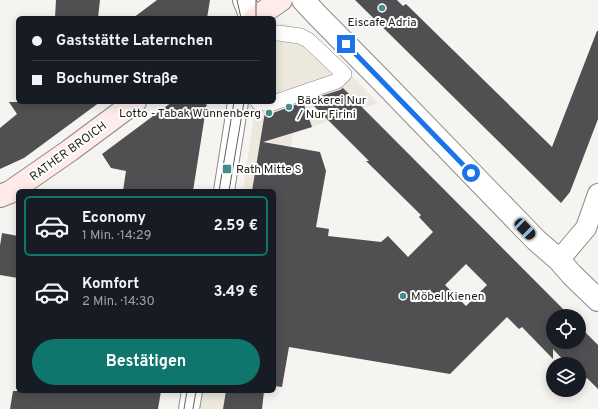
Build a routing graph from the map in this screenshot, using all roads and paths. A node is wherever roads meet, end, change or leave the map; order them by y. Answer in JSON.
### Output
{"nodes":[{"id":1,"x":244,"y":0,"type":"edge"},
{"id":2,"x":281,"y":0,"type":"edge"},
{"id":3,"x":303,"y":0,"type":"edge"},
{"id":4,"x":250,"y":16,"type":"edge"},
{"id":5,"x":258,"y":16,"type":"edge"},
{"id":6,"x":276,"y":32,"type":"edge"},
{"id":7,"x":276,"y":102,"type":"edge"},
{"id":8,"x":132,"y":104,"type":"edge"},
{"id":9,"x":238,"y":104,"type":"edge"},
{"id":10,"x":224,"y":189,"type":"edge"},
{"id":11,"x":598,"y":194,"type":"edge"},
{"id":12,"x":0,"y":196,"type":"edge"},
{"id":13,"x":558,"y":260,"type":"junction"},
{"id":14,"x":598,"y":300,"type":"edge"},
{"id":15,"x":192,"y":393,"type":"edge"},
{"id":16,"x":189,"y":409,"type":"edge"}],
"edges":[{"from":1,"to":4,"type":"street"},
{"from":2,"to":5,"type":"main road"},
{"from":3,"to":13,"type":"street"},
{"from":6,"to":7,"type":"street"},
{"from":8,"to":12,"type":"main road","name":"RATHER BROICH"},
{"from":9,"to":10,"type":"street"},
{"from":11,"to":13,"type":"street"},
{"from":13,"to":14,"type":"street"},
{"from":15,"to":16,"type":"street"}]}
